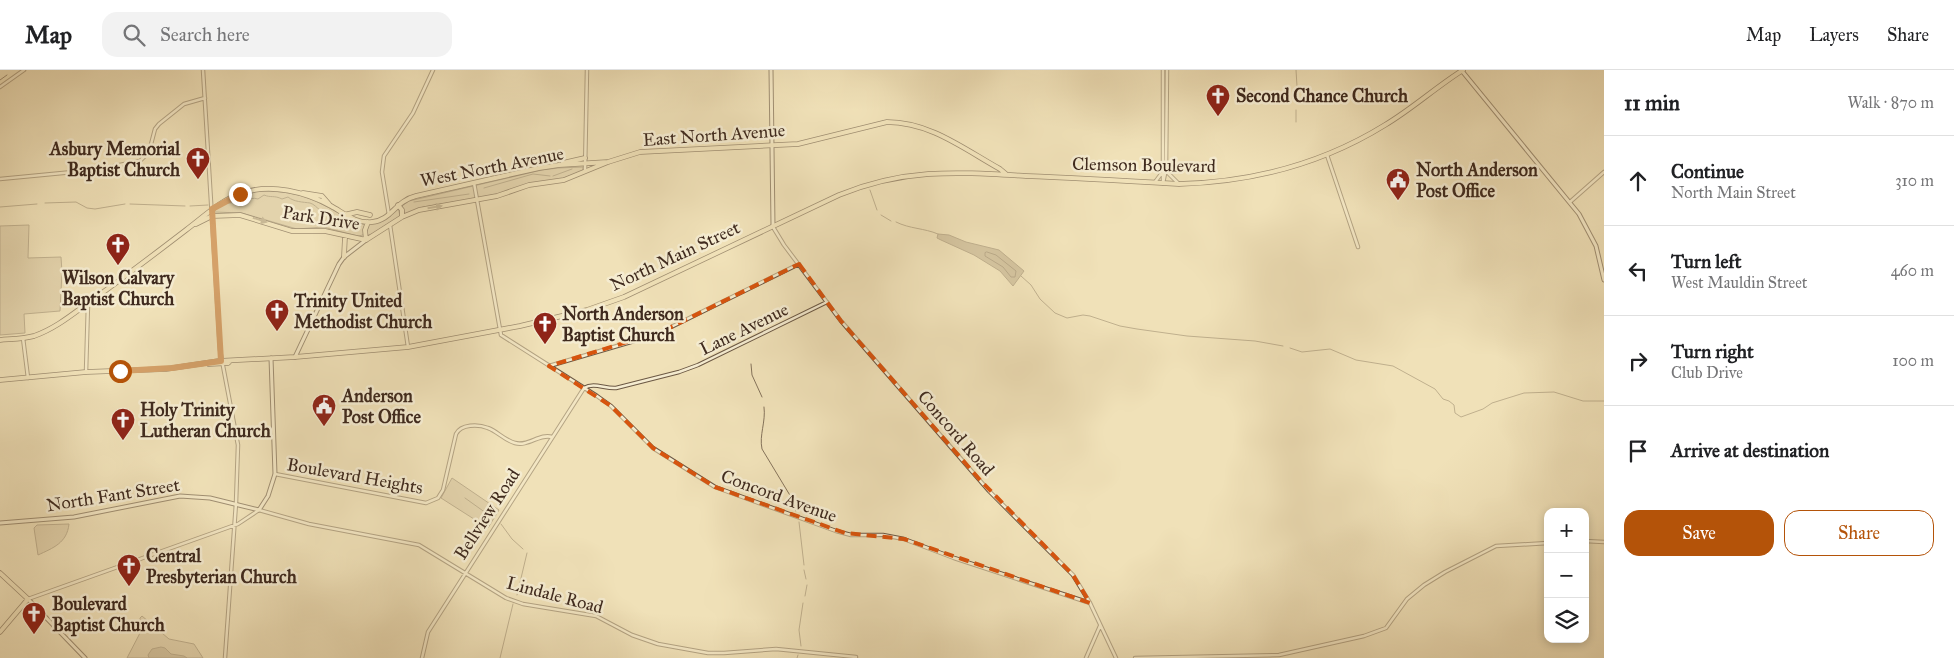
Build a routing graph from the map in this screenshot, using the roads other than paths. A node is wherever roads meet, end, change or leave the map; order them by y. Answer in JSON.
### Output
{"nodes":[{"id":1,"x":24,"y":70,"type":"edge"},
{"id":2,"x":203,"y":70,"type":"edge"},
{"id":3,"x":433,"y":70,"type":"edge"},
{"id":4,"x":587,"y":70,"type":"edge"},
{"id":5,"x":770,"y":70,"type":"edge"},
{"id":6,"x":1163,"y":70,"type":"edge"},
{"id":7,"x":1168,"y":70,"type":"edge"},
{"id":8,"x":1462,"y":70,"type":"edge"},
{"id":9,"x":0,"y":87,"type":"edge"},
{"id":10,"x":205,"y":98,"type":"junction"},
{"id":11,"x":770,"y":146,"type":"junction"},
{"id":12,"x":1327,"y":155,"type":"junction"},
{"id":13,"x":585,"y":158,"type":"junction"},
{"id":14,"x":608,"y":162,"type":"junction"},
{"id":15,"x":559,"y":165,"type":"junction"},
{"id":16,"x":585,"y":165,"type":"junction"},
{"id":17,"x":1166,"y":169,"type":"junction"},
{"id":18,"x":1162,"y":172,"type":"junction"},
{"id":19,"x":1604,"y":172,"type":"edge"},
{"id":20,"x":585,"y":173,"type":"junction"},
{"id":21,"x":1006,"y":174,"type":"junction"},
{"id":22,"x":0,"y":179,"type":"edge"},
{"id":23,"x":1155,"y":182,"type":"junction"},
{"id":24,"x":474,"y":183,"type":"junction"},
{"id":25,"x":1163,"y":183,"type":"junction"},
{"id":26,"x":1179,"y":184,"type":"junction"},
{"id":27,"x":477,"y":200,"type":"junction"},
{"id":28,"x":1570,"y":202,"type":"junction"},
{"id":29,"x":398,"y":205,"type":"junction"},
{"id":30,"x":212,"y":209,"type":"junction"},
{"id":31,"x":344,"y":214,"type":"junction"},
{"id":32,"x":370,"y":215,"type":"dead end"},
{"id":33,"x":212,"y":216,"type":"junction"},
{"id":34,"x":389,"y":216,"type":"junction"},
{"id":35,"x":402,"y":217,"type":"junction"},
{"id":36,"x":369,"y":222,"type":"junction"},
{"id":37,"x":390,"y":224,"type":"junction"},
{"id":38,"x":772,"y":225,"type":"junction"},
{"id":39,"x":189,"y":228,"type":"junction"},
{"id":40,"x":346,"y":236,"type":"junction"},
{"id":41,"x":366,"y":240,"type":"junction"},
{"id":42,"x":1358,"y":247,"type":"dead end"},
{"id":43,"x":344,"y":257,"type":"junction"},
{"id":44,"x":799,"y":264,"type":"junction"},
{"id":45,"x":1604,"y":280,"type":"edge"},
{"id":46,"x":827,"y":302,"type":"junction"},
{"id":47,"x":88,"y":303,"type":"junction"},
{"id":48,"x":499,"y":330,"type":"junction"},
{"id":49,"x":23,"y":338,"type":"junction"},
{"id":50,"x":0,"y":340,"type":"edge"},
{"id":51,"x":408,"y":347,"type":"junction"},
{"id":52,"x":295,"y":357,"type":"junction"},
{"id":53,"x":271,"y":358,"type":"junction"},
{"id":54,"x":221,"y":362,"type":"junction"},
{"id":55,"x":549,"y":366,"type":"junction"},
{"id":56,"x":86,"y":372,"type":"junction"},
{"id":57,"x":28,"y":378,"type":"junction"},
{"id":58,"x":0,"y":380,"type":"edge"},
{"id":59,"x":584,"y":388,"type":"junction"},
{"id":60,"x":552,"y":437,"type":"junction"},
{"id":61,"x":275,"y":474,"type":"junction"},
{"id":62,"x":236,"y":503,"type":"junction"},
{"id":63,"x":259,"y":510,"type":"junction"},
{"id":64,"x":0,"y":523,"type":"edge"},
{"id":65,"x":235,"y":525,"type":"junction"},
{"id":66,"x":1589,"y":541,"type":"edge"},
{"id":67,"x":1604,"y":542,"type":"edge"},
{"id":68,"x":1544,"y":543,"type":"edge"},
{"id":69,"x":465,"y":572,"type":"junction"},
{"id":70,"x":0,"y":573,"type":"edge"},
{"id":71,"x":28,"y":599,"type":"junction"},
{"id":72,"x":1090,"y":603,"type":"junction"},
{"id":73,"x":1100,"y":626,"type":"junction"},
{"id":74,"x":0,"y":632,"type":"edge"},
{"id":75,"x":856,"y":657,"type":"edge"},
{"id":76,"x":85,"y":658,"type":"edge"},
{"id":77,"x":224,"y":658,"type":"edge"},
{"id":78,"x":422,"y":658,"type":"edge"},
{"id":79,"x":1086,"y":658,"type":"edge"},
{"id":80,"x":1116,"y":658,"type":"edge"},
{"id":81,"x":1135,"y":658,"type":"edge"}],
"edges":[{"from":1,"to":9,"type":"street"},
{"from":2,"to":10,"type":"street"},
{"from":3,"to":34,"type":"street"},
{"from":4,"to":13,"type":"street"},
{"from":5,"to":11,"type":"main road"},
{"from":6,"to":18,"type":"street"},
{"from":7,"to":17,"type":"street"},
{"from":8,"to":12,"type":"main road","name":"Clemson Boulevard"},
{"from":8,"to":28,"type":"main road"},
{"from":10,"to":22,"type":"street"},
{"from":10,"to":30,"type":"street"},
{"from":11,"to":14,"type":"main road","name":"East North Avenue"},
{"from":11,"to":21,"type":"main road","name":"East North Avenue"},
{"from":11,"to":38,"type":"main road"},
{"from":12,"to":26,"type":"main road","name":"Clemson Boulevard"},
{"from":12,"to":42,"type":"street"},
{"from":13,"to":15,"type":"main road"},
{"from":13,"to":16,"type":"street"},
{"from":14,"to":16,"type":"main road","name":"West North Avenue"},
{"from":14,"to":20,"type":"main road","name":"East North Avenue"},
{"from":15,"to":16,"type":"main road","name":"West North Avenue"},
{"from":15,"to":24,"type":"main road","name":"West North Avenue"},
{"from":16,"to":20,"type":"street"},
{"from":17,"to":25,"type":"street"},
{"from":17,"to":26,"type":"street"},
{"from":18,"to":23,"type":"street"},
{"from":18,"to":25,"type":"street"},
{"from":19,"to":28,"type":"street"},
{"from":20,"to":27,"type":"main road","name":"East North Avenue"},
{"from":21,"to":23,"type":"main road","name":"Clemson Boulevard"},
{"from":21,"to":38,"type":"main road","name":"North Main Street"},
{"from":23,"to":25,"type":"main road","name":"Clemson Boulevard"},
{"from":24,"to":27,"type":"street"},
{"from":24,"to":29,"type":"main road","name":"West North Avenue"},
{"from":25,"to":26,"type":"main road","name":"Clemson Boulevard"},
{"from":35,"to":27,"type":"main road","name":"East North Avenue","one_way":true},
{"from":27,"to":48,"type":"street"},
{"from":28,"to":45,"type":"main road"},
{"from":29,"to":34,"type":"main road","name":"West North Avenue"},
{"from":29,"to":35,"type":"main road"},
{"from":30,"to":31,"type":"main road"},
{"from":30,"to":33,"type":"street"},
{"from":30,"to":39,"type":"main road"},
{"from":31,"to":32,"type":"main road"},
{"from":31,"to":36,"type":"main road"},
{"from":33,"to":39,"type":"main road"},
{"from":33,"to":40,"type":"main road","name":"Park Drive","one_way":true},
{"from":33,"to":54,"type":"street"},
{"from":34,"to":36,"type":"main road"},
{"from":35,"to":37,"type":"main road","name":"East North Avenue"},
{"from":36,"to":41,"type":"main road"},
{"from":37,"to":41,"type":"main road"},
{"from":37,"to":51,"type":"street"},
{"from":38,"to":44,"type":"street","name":"Concord Road"},
{"from":38,"to":48,"type":"main road","name":"North Main Street"},
{"from":39,"to":47,"type":"main road"},
{"from":40,"to":41,"type":"main road","name":"Park Drive"},
{"from":40,"to":43,"type":"main road"},
{"from":41,"to":43,"type":"main road"},
{"from":43,"to":52,"type":"main road"},
{"from":44,"to":46,"type":"street","name":"Concord Road"},
{"from":44,"to":55,"type":"street"},
{"from":46,"to":59,"type":"street","name":"Lane Avenue"},
{"from":46,"to":72,"type":"street","name":"Concord Road"},
{"from":47,"to":49,"type":"main road"},
{"from":47,"to":56,"type":"street"},
{"from":48,"to":51,"type":"main road","name":"North Main Street"},
{"from":48,"to":55,"type":"street","name":"Concord Avenue"},
{"from":49,"to":50,"type":"main road"},
{"from":49,"to":57,"type":"street"},
{"from":51,"to":52,"type":"main road","name":"North Main Street"},
{"from":52,"to":53,"type":"main road","name":"North Main Street"},
{"from":53,"to":54,"type":"main road","name":"North Main Street"},
{"from":53,"to":61,"type":"main road"},
{"from":54,"to":56,"type":"main road","name":"North Main Street"},
{"from":54,"to":62,"type":"street"},
{"from":55,"to":59,"type":"street","name":"Concord Avenue"},
{"from":56,"to":57,"type":"main road","name":"North Main Street"},
{"from":57,"to":58,"type":"main road","name":"North Main Street"},
{"from":59,"to":60,"type":"street","name":"Bellview Road"},
{"from":59,"to":72,"type":"street","name":"Concord Avenue"},
{"from":60,"to":61,"type":"street","name":"Boulevard Heights"},
{"from":60,"to":69,"type":"street","name":"Bellview Road"},
{"from":61,"to":63,"type":"main road"},
{"from":62,"to":63,"type":"main road","name":"North Fant Street"},
{"from":62,"to":64,"type":"main road","name":"North Fant Street"},
{"from":62,"to":65,"type":"street"},
{"from":63,"to":65,"type":"street"},
{"from":63,"to":69,"type":"street","name":"Lindale Road"},
{"from":65,"to":71,"type":"street"},
{"from":65,"to":77,"type":"street"},
{"from":66,"to":67,"type":"street"},
{"from":68,"to":81,"type":"street"},
{"from":69,"to":75,"type":"street","name":"Lindale Road"},
{"from":69,"to":78,"type":"street","name":"Bellview Road"},
{"from":70,"to":71,"type":"main road"},
{"from":71,"to":74,"type":"main road"},
{"from":71,"to":76,"type":"main road"},
{"from":72,"to":73,"type":"street","name":"Concord Road"},
{"from":73,"to":79,"type":"street"},
{"from":73,"to":80,"type":"street","name":"Concord Road"}]}
